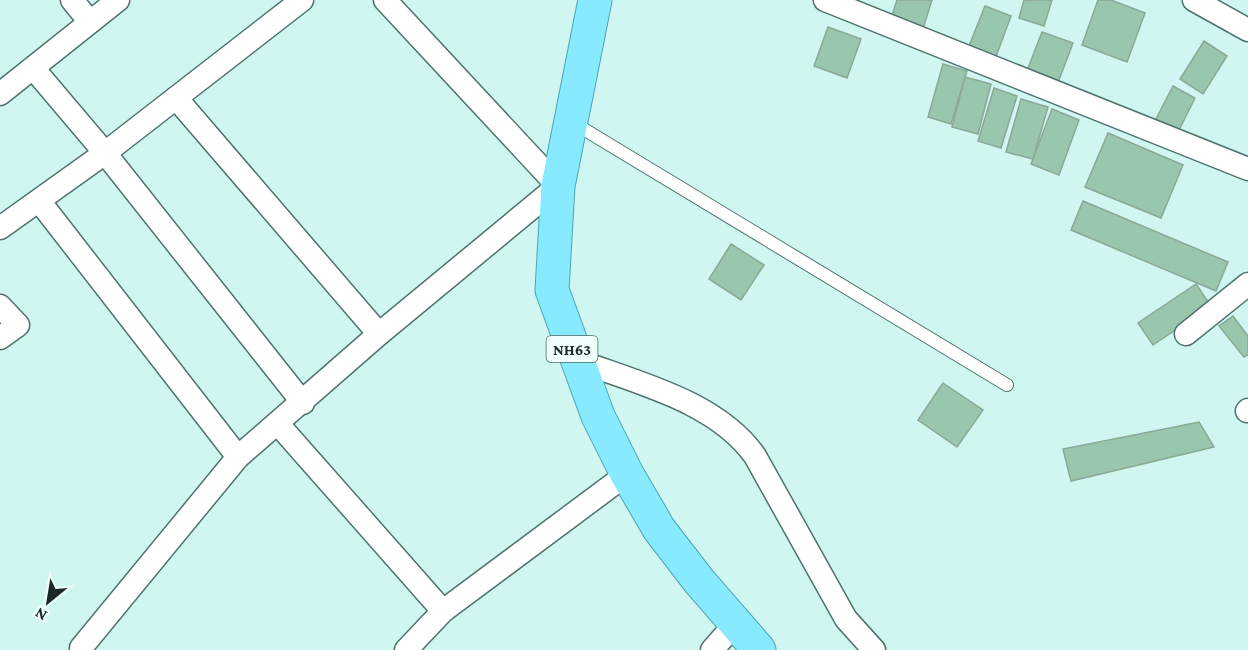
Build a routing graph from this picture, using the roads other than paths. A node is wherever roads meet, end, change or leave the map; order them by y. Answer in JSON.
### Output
{"nodes":[{"id":1,"x":72,"y":0,"type":"edge"},
{"id":2,"x":118,"y":0,"type":"edge"},
{"id":3,"x":302,"y":0,"type":"edge"},
{"id":4,"x":385,"y":0,"type":"edge"},
{"id":5,"x":594,"y":0,"type":"edge"},
{"id":6,"x":825,"y":0,"type":"edge"},
{"id":7,"x":1194,"y":0,"type":"edge"},
{"id":8,"x":90,"y":22,"type":"junction"},
{"id":9,"x":1248,"y":30,"type":"edge"},
{"id":10,"x":33,"y":68,"type":"junction"},
{"id":11,"x":0,"y":94,"type":"edge"},
{"id":12,"x":176,"y":98,"type":"junction"},
{"id":13,"x":571,"y":120,"type":"junction"},
{"id":14,"x":105,"y":153,"type":"junction"},
{"id":15,"x":1248,"y":169,"type":"edge"},
{"id":16,"x":558,"y":186,"type":"junction"},
{"id":17,"x":39,"y":202,"type":"junction"},
{"id":18,"x":0,"y":228,"type":"edge"},
{"id":19,"x":1248,"y":284,"type":"edge"},
{"id":20,"x":0,"y":306,"type":"edge"},
{"id":21,"x":379,"y":334,"type":"junction"},
{"id":22,"x":1186,"y":334,"type":"dead end"},
{"id":23,"x":0,"y":338,"type":"edge"},
{"id":24,"x":576,"y":360,"type":"junction"},
{"id":25,"x":1007,"y":385,"type":"dead end"},
{"id":26,"x":303,"y":403,"type":"junction"},
{"id":27,"x":278,"y":424,"type":"junction"},
{"id":28,"x":238,"y":457,"type":"junction"},
{"id":29,"x":627,"y":474,"type":"junction"},
{"id":30,"x":443,"y":611,"type":"junction"},
{"id":31,"x":735,"y":624,"type":"junction"},
{"id":32,"x":81,"y":648,"type":"dead end"},
{"id":33,"x":406,"y":650,"type":"edge"},
{"id":34,"x":712,"y":650,"type":"edge"},
{"id":35,"x":759,"y":650,"type":"edge"},
{"id":36,"x":874,"y":650,"type":"edge"}],
"edges":[{"from":1,"to":8,"type":"street"},
{"from":2,"to":8,"type":"street"},
{"from":3,"to":12,"type":"street"},
{"from":4,"to":16,"type":"street"},
{"from":5,"to":13,"type":"highway","number":"NH63"},
{"from":6,"to":15,"type":"street"},
{"from":7,"to":9,"type":"street"},
{"from":8,"to":10,"type":"street"},
{"from":10,"to":11,"type":"street"},
{"from":10,"to":14,"type":"street"},
{"from":12,"to":14,"type":"street"},
{"from":12,"to":21,"type":"street"},
{"from":13,"to":16,"type":"highway","number":"NH63"},
{"from":13,"to":25,"type":"lane"},
{"from":14,"to":17,"type":"street"},
{"from":14,"to":26,"type":"street"},
{"from":16,"to":21,"type":"street"},
{"from":16,"to":24,"type":"highway","number":"NH63"},
{"from":17,"to":18,"type":"street"},
{"from":17,"to":28,"type":"street"},
{"from":19,"to":22,"type":"street"},
{"from":20,"to":23,"type":"street"},
{"from":21,"to":26,"type":"street"},
{"from":24,"to":29,"type":"highway","number":"NH63"},
{"from":24,"to":36,"type":"street"},
{"from":26,"to":27,"type":"street"},
{"from":27,"to":28,"type":"street"},
{"from":27,"to":30,"type":"street"},
{"from":28,"to":32,"type":"street"},
{"from":29,"to":30,"type":"street"},
{"from":29,"to":31,"type":"highway","number":"NH63"},
{"from":30,"to":33,"type":"street"},
{"from":31,"to":34,"type":"street"},
{"from":31,"to":35,"type":"highway","number":"NH63"}]}
